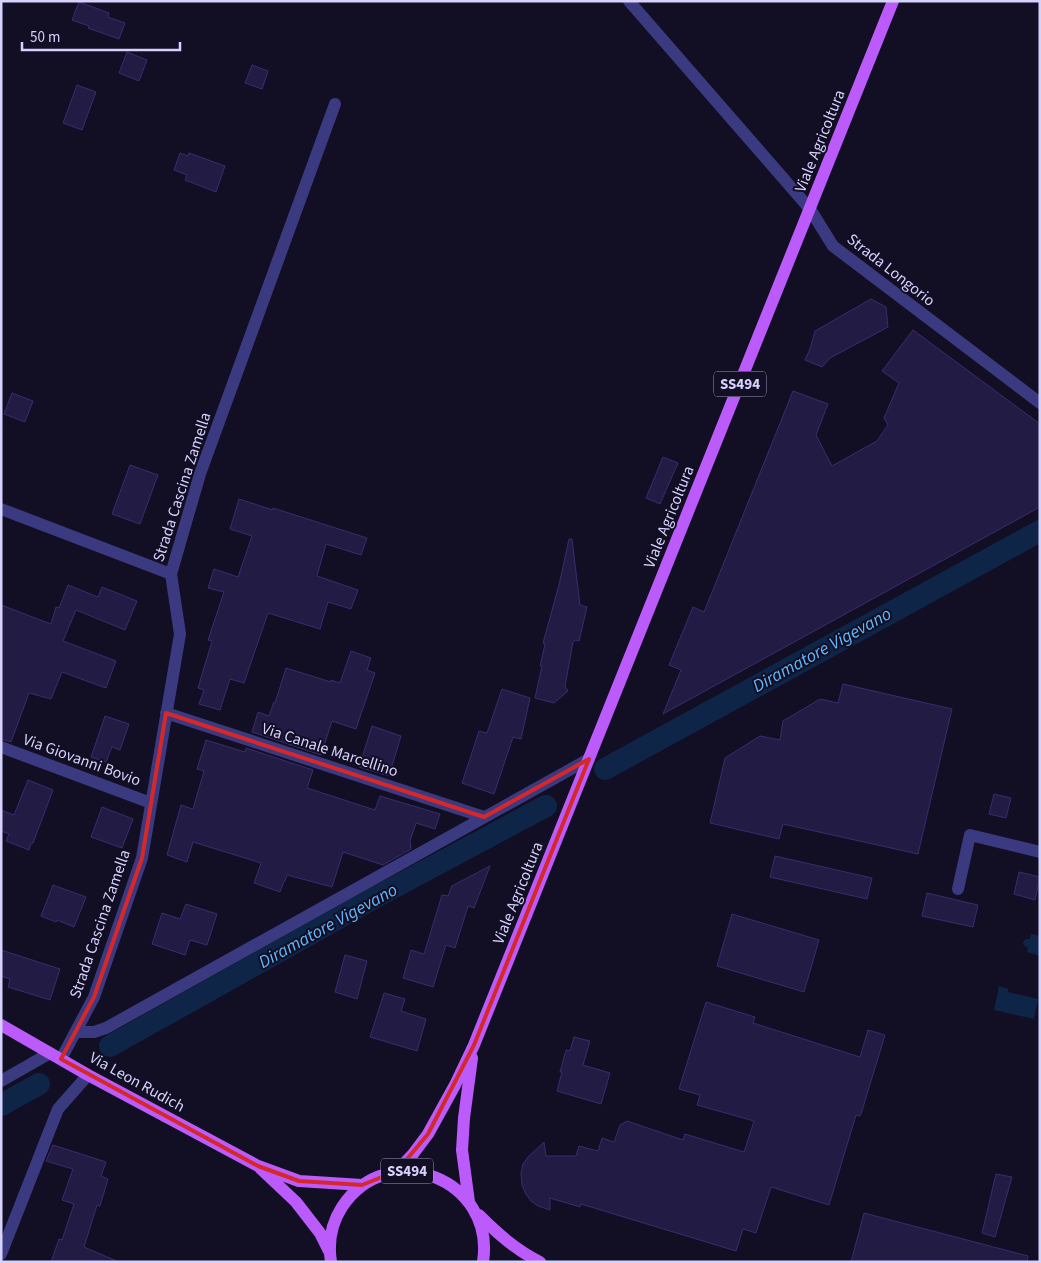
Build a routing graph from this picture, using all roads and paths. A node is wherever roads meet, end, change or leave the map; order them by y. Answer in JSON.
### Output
{"nodes":[{"id":1,"x":629,"y":1,"type":"edge"},
{"id":2,"x":894,"y":1,"type":"edge"},
{"id":3,"x":336,"y":104,"type":"dead end"},
{"id":4,"x":810,"y":209,"type":"junction"},
{"id":5,"x":1040,"y":403,"type":"edge"},
{"id":6,"x":1,"y":510,"type":"edge"},
{"id":7,"x":171,"y":574,"type":"junction"},
{"id":8,"x":166,"y":713,"type":"junction"},
{"id":9,"x":1,"y":747,"type":"edge"},
{"id":10,"x":587,"y":763,"type":"junction"},
{"id":11,"x":151,"y":803,"type":"junction"},
{"id":12,"x":484,"y":817,"type":"junction"},
{"id":13,"x":1040,"y":852,"type":"edge"},
{"id":14,"x":958,"y":888,"type":"dead end"},
{"id":15,"x":1,"y":1025,"type":"edge"},
{"id":16,"x":76,"y":1032,"type":"junction"},
{"id":17,"x":474,"y":1045,"type":"junction"},
{"id":18,"x":56,"y":1056,"type":"junction"},
{"id":19,"x":88,"y":1074,"type":"junction"},
{"id":20,"x":1,"y":1081,"type":"edge"},
{"id":21,"x":258,"y":1166,"type":"junction"},
{"id":22,"x":397,"y":1171,"type":"junction"},
{"id":23,"x":362,"y":1185,"type":"junction"},
{"id":24,"x":472,"y":1206,"type":"junction"},
{"id":25,"x":1,"y":1254,"type":"edge"},
{"id":26,"x":330,"y":1256,"type":"edge"},
{"id":27,"x":483,"y":1262,"type":"edge"},
{"id":28,"x":540,"y":1262,"type":"edge"}],
"edges":[{"from":1,"to":4,"type":"street","name":"Strada Longorio"},
{"from":2,"to":4,"type":"main road","name":"Viale Agricoltura","number":"SS494"},
{"from":3,"to":7,"type":"street","name":"Strada Cascina Zamella"},
{"from":4,"to":5,"type":"street","name":"Strada Longorio"},
{"from":4,"to":10,"type":"main road","name":"Viale Agricoltura","number":"SS494"},
{"from":6,"to":7,"type":"street"},
{"from":7,"to":8,"type":"street","name":"Strada Cascina Zamella"},
{"from":8,"to":11,"type":"street","name":"Strada Cascina Zamella"},
{"from":8,"to":12,"type":"street","name":"Via Canale Marcellino"},
{"from":9,"to":11,"type":"street","name":"Via Giovanni Bovio"},
{"from":10,"to":12,"type":"street"},
{"from":10,"to":17,"type":"main road","name":"Viale Agricoltura","number":"SS494"},
{"from":11,"to":16,"type":"street","name":"Strada Cascina Zamella"},
{"from":12,"to":16,"type":"street"},
{"from":13,"to":14,"type":"street"},
{"from":15,"to":18,"type":"main road","name":"Via Leon Rudich"},
{"from":16,"to":18,"type":"street","name":"Strada Cascina Zamella"},
{"from":17,"to":22,"type":"main road","name":"Viale Agricoltura","number":"SS494"},
{"from":17,"to":24,"type":"main road","name":"Viale Agricoltura","number":"SS494"},
{"from":18,"to":19,"type":"main road","name":"Via Leon Rudich"},
{"from":18,"to":20,"type":"street"},
{"from":19,"to":21,"type":"main road","name":"Via Leon Rudich"},
{"from":19,"to":25,"type":"street"},
{"from":21,"to":23,"type":"main road"},
{"from":21,"to":26,"type":"main road"},
{"from":22,"to":23,"type":"main road","name":"Viale Agricoltura","number":"SS494"},
{"from":22,"to":24,"type":"main road","name":"Viale Agricoltura","number":"SS494"},
{"from":23,"to":26,"type":"main road","name":"Viale Agricoltura","number":"SS494"},
{"from":24,"to":27,"type":"main road","name":"Viale Agricoltura","number":"SS494"},
{"from":24,"to":28,"type":"main road"}]}
